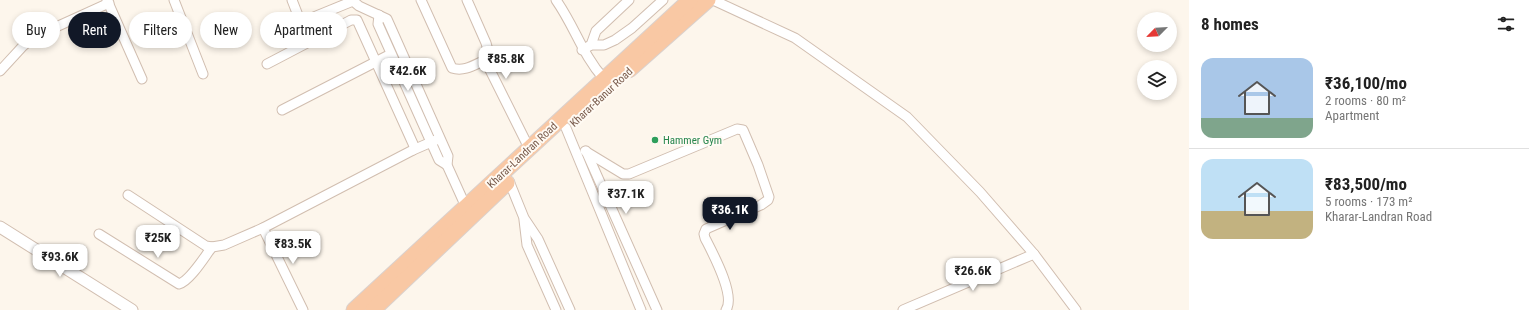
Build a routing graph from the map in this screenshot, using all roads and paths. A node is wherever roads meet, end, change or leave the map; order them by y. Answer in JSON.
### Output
{"nodes":[{"id":1,"x":174,"y":0,"type":"edge"},
{"id":2,"x":292,"y":0,"type":"edge"},
{"id":3,"x":421,"y":0,"type":"edge"},
{"id":4,"x":466,"y":0,"type":"edge"},
{"id":5,"x":556,"y":0,"type":"edge"},
{"id":6,"x":629,"y":0,"type":"edge"},
{"id":7,"x":663,"y":0,"type":"edge"},
{"id":8,"x":690,"y":0,"type":"edge"},
{"id":9,"x":708,"y":0,"type":"edge"},
{"id":10,"x":713,"y":0,"type":"edge"},
{"id":11,"x":108,"y":1,"type":"edge"},
{"id":12,"x":352,"y":1,"type":"edge"},
{"id":13,"x":379,"y":15,"type":"junction"},
{"id":14,"x":587,"y":47,"type":"junction"},
{"id":15,"x":391,"y":54,"type":"junction"},
{"id":16,"x":485,"y":60,"type":"junction"},
{"id":17,"x":377,"y":62,"type":"junction"},
{"id":18,"x":267,"y":64,"type":"dead end"},
{"id":19,"x":0,"y":71,"type":"edge"},
{"id":20,"x":202,"y":74,"type":"dead end"},
{"id":21,"x":142,"y":79,"type":"dead end"},
{"id":22,"x":604,"y":79,"type":"junction"},
{"id":23,"x":282,"y":110,"type":"dead end"},
{"id":24,"x":566,"y":128,"type":"junction"},
{"id":25,"x":440,"y":137,"type":"junction"},
{"id":26,"x":431,"y":142,"type":"junction"},
{"id":27,"x":574,"y":147,"type":"junction"},
{"id":28,"x":529,"y":148,"type":"junction"},
{"id":29,"x":413,"y":150,"type":"junction"},
{"id":30,"x":586,"y":151,"type":"junction"},
{"id":31,"x":447,"y":165,"type":"junction"},
{"id":32,"x":519,"y":165,"type":"junction"},
{"id":33,"x":509,"y":181,"type":"junction"},
{"id":34,"x":128,"y":195,"type":"dead end"},
{"id":35,"x":466,"y":207,"type":"junction"},
{"id":36,"x":524,"y":218,"type":"junction"},
{"id":37,"x":0,"y":227,"type":"edge"},
{"id":38,"x":263,"y":228,"type":"junction"},
{"id":39,"x":98,"y":234,"type":"dead end"},
{"id":40,"x":212,"y":247,"type":"junction"},
{"id":41,"x":1034,"y":254,"type":"junction"},
{"id":42,"x":132,"y":310,"type":"edge"},
{"id":43,"x":304,"y":310,"type":"edge"},
{"id":44,"x":354,"y":310,"type":"edge"},
{"id":45,"x":373,"y":310,"type":"edge"},
{"id":46,"x":556,"y":310,"type":"edge"},
{"id":47,"x":570,"y":310,"type":"edge"},
{"id":48,"x":641,"y":310,"type":"edge"},
{"id":49,"x":657,"y":310,"type":"edge"},
{"id":50,"x":726,"y":310,"type":"edge"},
{"id":51,"x":903,"y":310,"type":"edge"},
{"id":52,"x":1076,"y":310,"type":"edge"}],
"edges":[{"from":1,"to":20,"type":"street"},
{"from":2,"to":12,"type":"street"},
{"from":3,"to":16,"type":"street"},
{"from":4,"to":16,"type":"street"},
{"from":5,"to":14,"type":"street"},
{"from":6,"to":14,"type":"street"},
{"from":7,"to":14,"type":"street"},
{"from":8,"to":22,"type":"highway","name":"Kharar-Landran Road"},
{"from":9,"to":24,"type":"highway","name":"Kharar-Banur Road"},
{"from":10,"to":41,"type":"street"},
{"from":11,"to":19,"type":"street"},
{"from":11,"to":21,"type":"street"},
{"from":12,"to":13,"type":"street"},
{"from":13,"to":15,"type":"street"},
{"from":13,"to":25,"type":"street"},
{"from":14,"to":22,"type":"street"},
{"from":15,"to":17,"type":"street"},
{"from":15,"to":26,"type":"street"},
{"from":16,"to":28,"type":"street"},
{"from":17,"to":18,"type":"street"},
{"from":17,"to":23,"type":"street"},
{"from":17,"to":29,"type":"street"},
{"from":22,"to":28,"type":"highway","name":"Kharar-Landran Road"},
{"from":24,"to":27,"type":"street"},
{"from":24,"to":32,"type":"highway","name":"Kharar-Banur Road"},
{"from":25,"to":26,"type":"street"},
{"from":25,"to":31,"type":"street"},
{"from":26,"to":29,"type":"street"},
{"from":26,"to":31,"type":"street"},
{"from":27,"to":30,"type":"street"},
{"from":27,"to":48,"type":"street"},
{"from":28,"to":32,"type":"highway","name":"Kharar-Landran Road"},
{"from":29,"to":38,"type":"street"},
{"from":30,"to":49,"type":"street"},
{"from":30,"to":50,"type":"street"},
{"from":31,"to":35,"type":"street"},
{"from":32,"to":33,"type":"highway","name":"Kharar-Banur Road"},
{"from":32,"to":35,"type":"highway","name":"Kharar-Landran Road"},
{"from":33,"to":36,"type":"street"},
{"from":33,"to":45,"type":"highway","name":"Kharar-Banur Road"},
{"from":34,"to":40,"type":"street"},
{"from":35,"to":44,"type":"highway","name":"Kharar-Landran Road"},
{"from":36,"to":46,"type":"street"},
{"from":36,"to":47,"type":"street"},
{"from":37,"to":42,"type":"street"},
{"from":38,"to":40,"type":"street"},
{"from":38,"to":43,"type":"street"},
{"from":39,"to":40,"type":"street"},
{"from":41,"to":51,"type":"street"},
{"from":41,"to":52,"type":"street"}]}
